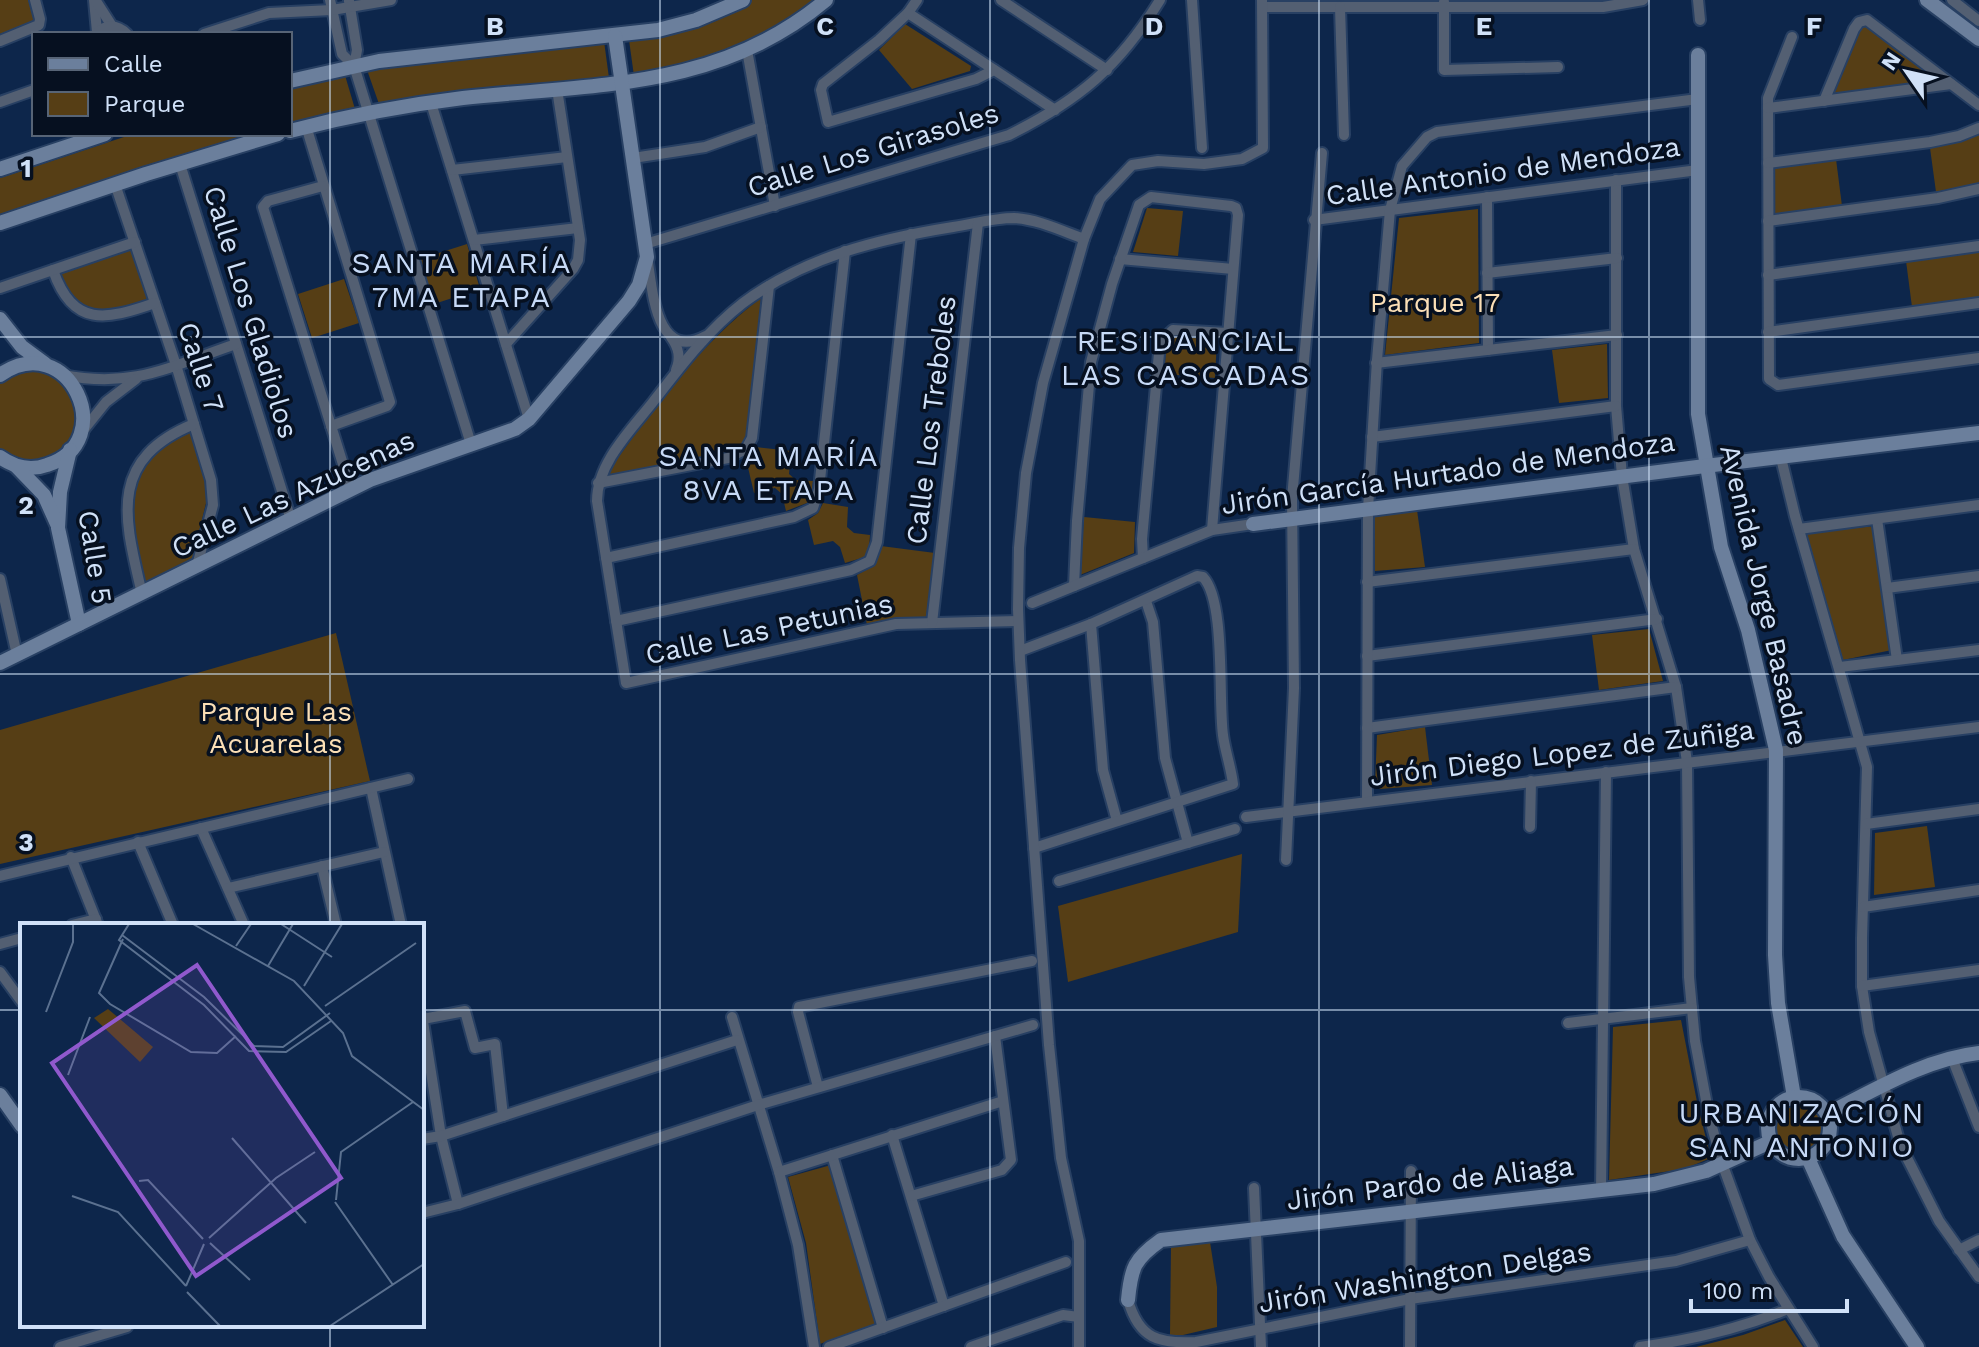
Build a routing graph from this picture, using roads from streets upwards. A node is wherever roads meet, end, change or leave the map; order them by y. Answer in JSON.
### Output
{"nodes":[{"id":1,"x":35,"y":0,"type":"edge"},
{"id":2,"x":94,"y":0,"type":"edge"},
{"id":3,"x":267,"y":0,"type":"edge"},
{"id":4,"x":391,"y":0,"type":"edge"},
{"id":5,"x":743,"y":0,"type":"edge"},
{"id":6,"x":826,"y":0,"type":"edge"},
{"id":7,"x":917,"y":0,"type":"edge"},
{"id":8,"x":1001,"y":0,"type":"edge"},
{"id":9,"x":1160,"y":0,"type":"edge"},
{"id":10,"x":1192,"y":0,"type":"edge"},
{"id":11,"x":1643,"y":0,"type":"edge"},
{"id":12,"x":1698,"y":0,"type":"edge"},
{"id":13,"x":1927,"y":0,"type":"edge"},
{"id":14,"x":1952,"y":0,"type":"edge"},
{"id":15,"x":349,"y":3,"type":"edge"},
{"id":16,"x":1444,"y":3,"type":"edge"},
{"id":17,"x":1262,"y":4,"type":"edge"},
{"id":18,"x":331,"y":5,"type":"edge"},
{"id":19,"x":1340,"y":7,"type":"junction"},
{"id":20,"x":269,"y":13,"type":"junction"},
{"id":21,"x":908,"y":13,"type":"junction"},
{"id":22,"x":1700,"y":20,"type":"dead end"},
{"id":23,"x":1979,"y":21,"type":"edge"},
{"id":24,"x":112,"y":26,"type":"junction"},
{"id":25,"x":96,"y":32,"type":"edge"},
{"id":26,"x":98,"y":32,"type":"edge"},
{"id":27,"x":123,"y":32,"type":"edge"},
{"id":28,"x":210,"y":32,"type":"edge"},
{"id":29,"x":615,"y":36,"type":"junction"},
{"id":30,"x":1792,"y":37,"type":"dead end"},
{"id":31,"x":1979,"y":39,"type":"edge"},
{"id":32,"x":0,"y":41,"type":"edge"},
{"id":33,"x":747,"y":50,"type":"junction"},
{"id":34,"x":1698,"y":55,"type":"dead end"},
{"id":35,"x":354,"y":66,"type":"junction"},
{"id":36,"x":1558,"y":67,"type":"dead end"},
{"id":37,"x":994,"y":70,"type":"junction"},
{"id":38,"x":1107,"y":70,"type":"junction"},
{"id":39,"x":292,"y":81,"type":"edge"},
{"id":40,"x":622,"y":83,"type":"junction"},
{"id":41,"x":1951,"y":84,"type":"junction"},
{"id":42,"x":557,"y":89,"type":"junction"},
{"id":43,"x":32,"y":91,"type":"edge"},
{"id":44,"x":1698,"y":99,"type":"junction"},
{"id":45,"x":1824,"y":101,"type":"junction"},
{"id":46,"x":0,"y":102,"type":"edge"},
{"id":47,"x":431,"y":103,"type":"junction"},
{"id":48,"x":1979,"y":105,"type":"edge"},
{"id":49,"x":1768,"y":108,"type":"junction"},
{"id":50,"x":1055,"y":110,"type":"junction"},
{"id":51,"x":368,"y":113,"type":"junction"},
{"id":52,"x":306,"y":126,"type":"junction"},
{"id":53,"x":761,"y":127,"type":"junction"},
{"id":54,"x":1979,"y":128,"type":"edge"},
{"id":55,"x":292,"y":130,"type":"edge"},
{"id":56,"x":1344,"y":135,"type":"dead end"},
{"id":57,"x":99,"y":136,"type":"edge"},
{"id":58,"x":271,"y":136,"type":"edge"},
{"id":59,"x":1202,"y":148,"type":"dead end"},
{"id":60,"x":1322,"y":153,"type":"dead end"},
{"id":61,"x":567,"y":157,"type":"junction"},
{"id":62,"x":633,"y":158,"type":"junction"},
{"id":63,"x":1768,"y":163,"type":"junction"},
{"id":64,"x":180,"y":164,"type":"junction"},
{"id":65,"x":0,"y":169,"type":"edge"},
{"id":66,"x":452,"y":170,"type":"junction"},
{"id":67,"x":1698,"y":170,"type":"junction"},
{"id":68,"x":1616,"y":180,"type":"junction"},
{"id":69,"x":115,"y":184,"type":"junction"},
{"id":70,"x":323,"y":186,"type":"junction"},
{"id":71,"x":1979,"y":189,"type":"edge"},
{"id":72,"x":1487,"y":197,"type":"junction"},
{"id":73,"x":775,"y":206,"type":"junction"},
{"id":74,"x":1390,"y":210,"type":"junction"},
{"id":75,"x":1314,"y":220,"type":"junction"},
{"id":76,"x":1768,"y":221,"type":"junction"},
{"id":77,"x":0,"y":223,"type":"edge"},
{"id":78,"x":978,"y":223,"type":"junction"},
{"id":79,"x":578,"y":228,"type":"junction"},
{"id":80,"x":911,"y":234,"type":"junction"},
{"id":81,"x":1084,"y":239,"type":"junction"},
{"id":82,"x":474,"y":240,"type":"junction"},
{"id":83,"x":135,"y":242,"type":"junction"},
{"id":84,"x":1979,"y":246,"type":"edge"},
{"id":85,"x":646,"y":251,"type":"junction"},
{"id":86,"x":845,"y":251,"type":"junction"},
{"id":87,"x":1617,"y":258,"type":"junction"},
{"id":88,"x":1120,"y":259,"type":"junction"},
{"id":89,"x":1233,"y":269,"type":"junction"},
{"id":90,"x":53,"y":270,"type":"junction"},
{"id":91,"x":1487,"y":273,"type":"junction"},
{"id":92,"x":1768,"y":275,"type":"junction"},
{"id":93,"x":769,"y":286,"type":"junction"},
{"id":94,"x":0,"y":288,"type":"edge"},
{"id":95,"x":629,"y":301,"type":"junction"},
{"id":96,"x":155,"y":303,"type":"junction"},
{"id":97,"x":1979,"y":303,"type":"edge"},
{"id":98,"x":656,"y":316,"type":"junction"},
{"id":99,"x":0,"y":319,"type":"edge"},
{"id":100,"x":667,"y":332,"type":"junction"},
{"id":101,"x":712,"y":332,"type":"junction"},
{"id":102,"x":1768,"y":332,"type":"junction"},
{"id":103,"x":1228,"y":333,"type":"junction"},
{"id":104,"x":1617,"y":335,"type":"junction"},
{"id":105,"x":236,"y":344,"type":"junction"},
{"id":106,"x":506,"y":344,"type":"junction"},
{"id":107,"x":1488,"y":350,"type":"junction"},
{"id":108,"x":1979,"y":358,"type":"edge"},
{"id":109,"x":1376,"y":363,"type":"junction"},
{"id":110,"x":176,"y":365,"type":"junction"},
{"id":111,"x":49,"y":367,"type":"junction"},
{"id":112,"x":0,"y":375,"type":"edge"},
{"id":113,"x":63,"y":375,"type":"junction"},
{"id":114,"x":674,"y":376,"type":"junction"},
{"id":115,"x":137,"y":378,"type":"junction"},
{"id":116,"x":1616,"y":406,"type":"junction"},
{"id":117,"x":529,"y":419,"type":"junction"},
{"id":118,"x":194,"y":424,"type":"junction"},
{"id":119,"x":331,"y":426,"type":"junction"},
{"id":120,"x":1979,"y":433,"type":"edge"},
{"id":121,"x":80,"y":436,"type":"junction"},
{"id":122,"x":1372,"y":437,"type":"junction"},
{"id":123,"x":471,"y":444,"type":"junction"},
{"id":124,"x":70,"y":450,"type":"junction"},
{"id":125,"x":0,"y":457,"type":"edge"},
{"id":126,"x":1781,"y":458,"type":"junction"},
{"id":127,"x":14,"y":465,"type":"junction"},
{"id":128,"x":1705,"y":466,"type":"junction"},
{"id":129,"x":1622,"y":476,"type":"junction"},
{"id":130,"x":598,"y":483,"type":"junction"},
{"id":131,"x":351,"y":490,"type":"junction"},
{"id":132,"x":1979,"y":505,"type":"edge"},
{"id":133,"x":1368,"y":509,"type":"junction"},
{"id":134,"x":1292,"y":519,"type":"junction"},
{"id":135,"x":1877,"y":519,"type":"junction"},
{"id":136,"x":291,"y":520,"type":"junction"},
{"id":137,"x":1253,"y":524,"type":"joint"},
{"id":138,"x":58,"y":528,"type":"junction"},
{"id":139,"x":1799,"y":529,"type":"junction"},
{"id":140,"x":1212,"y":530,"type":"junction"},
{"id":141,"x":1634,"y":549,"type":"junction"},
{"id":142,"x":606,"y":558,"type":"junction"},
{"id":143,"x":1143,"y":558,"type":"junction"},
{"id":144,"x":197,"y":566,"type":"junction"},
{"id":145,"x":1979,"y":576,"type":"edge"},
{"id":146,"x":1367,"y":582,"type":"junction"},
{"id":147,"x":1,"y":586,"type":"edge"},
{"id":148,"x":1074,"y":586,"type":"junction"},
{"id":149,"x":1887,"y":588,"type":"junction"},
{"id":150,"x":142,"y":594,"type":"junction"},
{"id":151,"x":1146,"y":601,"type":"junction"},
{"id":152,"x":1032,"y":603,"type":"dead end"},
{"id":153,"x":1657,"y":619,"type":"junction"},
{"id":154,"x":616,"y":621,"type":"junction"},
{"id":155,"x":1018,"y":621,"type":"junction"},
{"id":156,"x":932,"y":623,"type":"junction"},
{"id":157,"x":79,"y":624,"type":"junction"},
{"id":158,"x":1091,"y":624,"type":"junction"},
{"id":159,"x":1979,"y":650,"type":"edge"},
{"id":160,"x":1020,"y":651,"type":"junction"},
{"id":161,"x":17,"y":655,"type":"junction"},
{"id":162,"x":1367,"y":656,"type":"junction"},
{"id":163,"x":1897,"y":660,"type":"junction"},
{"id":164,"x":0,"y":663,"type":"edge"},
{"id":165,"x":1840,"y":667,"type":"junction"},
{"id":166,"x":1676,"y":687,"type":"junction"},
{"id":167,"x":1979,"y":727,"type":"edge"},
{"id":168,"x":1367,"y":728,"type":"junction"},
{"id":169,"x":1859,"y":740,"type":"junction"},
{"id":170,"x":1776,"y":750,"type":"junction"},
{"id":171,"x":1687,"y":762,"type":"junction"},
{"id":172,"x":1606,"y":772,"type":"junction"},
{"id":173,"x":408,"y":779,"type":"dead end"},
{"id":174,"x":1531,"y":781,"type":"junction"},
{"id":175,"x":371,"y":788,"type":"junction"},
{"id":176,"x":1175,"y":802,"type":"junction"},
{"id":177,"x":1367,"y":802,"type":"junction"},
{"id":178,"x":1979,"y":809,"type":"edge"},
{"id":179,"x":1289,"y":811,"type":"junction"},
{"id":180,"x":1246,"y":817,"type":"dead end"},
{"id":181,"x":1117,"y":821,"type":"junction"},
{"id":182,"x":1866,"y":824,"type":"junction"},
{"id":183,"x":1530,"y":827,"type":"dead end"},
{"id":184,"x":201,"y":828,"type":"junction"},
{"id":185,"x":1235,"y":829,"type":"dead end"},
{"id":186,"x":138,"y":842,"type":"junction"},
{"id":187,"x":1188,"y":843,"type":"junction"},
{"id":188,"x":1034,"y":848,"type":"junction"},
{"id":189,"x":384,"y":852,"type":"junction"},
{"id":190,"x":71,"y":857,"type":"junction"},
{"id":191,"x":1286,"y":860,"type":"dead end"},
{"id":192,"x":322,"y":866,"type":"junction"},
{"id":193,"x":0,"y":876,"type":"edge"},
{"id":194,"x":1059,"y":881,"type":"dead end"},
{"id":195,"x":228,"y":888,"type":"junction"},
{"id":196,"x":1979,"y":890,"type":"edge"},
{"id":197,"x":1863,"y":907,"type":"junction"},
{"id":198,"x":97,"y":922,"type":"edge"},
{"id":199,"x":172,"y":923,"type":"edge"},
{"id":200,"x":243,"y":923,"type":"edge"},
{"id":201,"x":336,"y":923,"type":"edge"},
{"id":202,"x":401,"y":923,"type":"edge"},
{"id":203,"x":20,"y":939,"type":"edge"},
{"id":204,"x":0,"y":944,"type":"edge"},
{"id":205,"x":1032,"y":961,"type":"dead end"},
{"id":206,"x":1979,"y":970,"type":"edge"},
{"id":207,"x":0,"y":972,"type":"edge"},
{"id":208,"x":1862,"y":986,"type":"junction"},
{"id":209,"x":20,"y":999,"type":"edge"},
{"id":210,"x":1692,"y":1008,"type":"junction"},
{"id":211,"x":424,"y":1017,"type":"edge"},
{"id":212,"x":732,"y":1017,"type":"dead end"},
{"id":213,"x":1605,"y":1019,"type":"junction"},
{"id":214,"x":1568,"y":1023,"type":"dead end"},
{"id":215,"x":1033,"y":1025,"type":"dead end"},
{"id":216,"x":995,"y":1036,"type":"junction"},
{"id":217,"x":737,"y":1040,"type":"junction"},
{"id":218,"x":425,"y":1042,"type":"edge"},
{"id":219,"x":1979,"y":1053,"type":"edge"},
{"id":220,"x":1952,"y":1058,"type":"junction"},
{"id":221,"x":818,"y":1087,"type":"junction"},
{"id":222,"x":1882,"y":1087,"type":"junction"},
{"id":223,"x":0,"y":1095,"type":"edge"},
{"id":224,"x":1794,"y":1097,"type":"junction"},
{"id":225,"x":1003,"y":1101,"type":"junction"},
{"id":226,"x":758,"y":1105,"type":"junction"},
{"id":227,"x":1827,"y":1114,"type":"junction"},
{"id":228,"x":503,"y":1116,"type":"junction"},
{"id":229,"x":20,"y":1123,"type":"edge"},
{"id":230,"x":1979,"y":1127,"type":"edge"},
{"id":231,"x":892,"y":1135,"type":"junction"},
{"id":232,"x":441,"y":1136,"type":"junction"},
{"id":233,"x":424,"y":1139,"type":"edge"},
{"id":234,"x":1770,"y":1142,"type":"junction"},
{"id":235,"x":832,"y":1155,"type":"junction"},
{"id":236,"x":1808,"y":1158,"type":"junction"},
{"id":237,"x":1722,"y":1163,"type":"junction"},
{"id":238,"x":1411,"y":1171,"type":"dead end"},
{"id":239,"x":779,"y":1172,"type":"junction"},
{"id":240,"x":1254,"y":1188,"type":"dead end"},
{"id":241,"x":1601,"y":1190,"type":"junction"},
{"id":242,"x":911,"y":1196,"type":"junction"},
{"id":243,"x":458,"y":1204,"type":"junction"},
{"id":244,"x":1410,"y":1211,"type":"junction"},
{"id":245,"x":424,"y":1212,"type":"edge"},
{"id":246,"x":1255,"y":1229,"type":"junction"},
{"id":247,"x":1750,"y":1240,"type":"junction"},
{"id":248,"x":1979,"y":1240,"type":"edge"},
{"id":249,"x":1959,"y":1250,"type":"junction"},
{"id":250,"x":1066,"y":1262,"type":"dead end"},
{"id":251,"x":1979,"y":1277,"type":"edge"},
{"id":252,"x":1410,"y":1299,"type":"junction"},
{"id":253,"x":1128,"y":1300,"type":"joint"},
{"id":254,"x":944,"y":1306,"type":"junction"},
{"id":255,"x":1788,"y":1309,"type":"junction"},
{"id":256,"x":1079,"y":1317,"type":"junction"},
{"id":257,"x":127,"y":1327,"type":"edge"},
{"id":258,"x":883,"y":1328,"type":"junction"},
{"id":259,"x":1260,"y":1328,"type":"junction"},
{"id":260,"x":1679,"y":1344,"type":"edge"},
{"id":261,"x":76,"y":1345,"type":"edge"},
{"id":262,"x":60,"y":1347,"type":"edge"},
{"id":263,"x":814,"y":1347,"type":"edge"},
{"id":264,"x":829,"y":1347,"type":"edge"},
{"id":265,"x":971,"y":1347,"type":"edge"},
{"id":266,"x":1079,"y":1347,"type":"edge"},
{"id":267,"x":1261,"y":1347,"type":"edge"},
{"id":268,"x":1410,"y":1347,"type":"edge"},
{"id":269,"x":1640,"y":1347,"type":"edge"},
{"id":270,"x":1813,"y":1347,"type":"edge"},
{"id":271,"x":1917,"y":1347,"type":"edge"}],
"edges":[{"from":1,"to":32,"type":"street"},
{"from":2,"to":24,"type":"street"},
{"from":2,"to":25,"type":"street"},
{"from":3,"to":20,"type":"street"},
{"from":4,"to":15,"type":"street"},
{"from":5,"to":29,"type":"street"},
{"from":6,"to":33,"type":"street"},
{"from":7,"to":21,"type":"street"},
{"from":8,"to":38,"type":"street"},
{"from":9,"to":38,"type":"street","name":"Calle Los Girasoles"},
{"from":10,"to":59,"type":"street"},
{"from":11,"to":16,"type":"street"},
{"from":12,"to":22,"type":"street"},
{"from":13,"to":31,"type":"street"},
{"from":14,"to":23,"type":"street"},
{"from":15,"to":18,"type":"street"},
{"from":15,"to":35,"type":"street"},
{"from":16,"to":19,"type":"street"},
{"from":16,"to":36,"type":"street"},
{"from":17,"to":19,"type":"street"},
{"from":17,"to":81,"type":"street"},
{"from":18,"to":20,"type":"street"},
{"from":18,"to":35,"type":"street"},
{"from":19,"to":56,"type":"street"},
{"from":20,"to":28,"type":"street"},
{"from":21,"to":37,"type":"street"},
{"from":21,"to":37,"type":"street"},
{"from":24,"to":26,"type":"street"},
{"from":24,"to":27,"type":"street"},
{"from":29,"to":35,"type":"street"},
{"from":29,"to":40,"type":"street","name":"Calle Las Azucenas"},
{"from":30,"to":49,"type":"street"},
{"from":33,"to":40,"type":"street"},
{"from":33,"to":53,"type":"street"},
{"from":34,"to":44,"type":"street","name":"Avenida Jorge Basadre"},
{"from":35,"to":39,"type":"street"},
{"from":35,"to":51,"type":"street"},
{"from":37,"to":50,"type":"street"},
{"from":38,"to":50,"type":"street","name":"Calle Los Girasoles"},
{"from":40,"to":42,"type":"street"},
{"from":40,"to":62,"type":"street","name":"Calle Las Azucenas"},
{"from":41,"to":45,"type":"street"},
{"from":41,"to":45,"type":"street"},
{"from":41,"to":48,"type":"street"},
{"from":42,"to":47,"type":"street"},
{"from":42,"to":61,"type":"street"},
{"from":43,"to":46,"type":"street"},
{"from":44,"to":67,"type":"street","name":"Avenida Jorge Basadre"},
{"from":44,"to":74,"type":"street"},
{"from":45,"to":49,"type":"street"},
{"from":47,"to":51,"type":"street"},
{"from":47,"to":66,"type":"street"},
{"from":49,"to":63,"type":"street"},
{"from":50,"to":73,"type":"street","name":"Calle Los Girasoles"},
{"from":51,"to":52,"type":"street"},
{"from":51,"to":123,"type":"street"},
{"from":52,"to":55,"type":"street"},
{"from":52,"to":70,"type":"street"},
{"from":53,"to":62,"type":"street"},
{"from":53,"to":73,"type":"street"},
{"from":54,"to":63,"type":"street"},
{"from":57,"to":65,"type":"street"},
{"from":58,"to":64,"type":"street"},
{"from":60,"to":75,"type":"street"},
{"from":61,"to":66,"type":"street"},
{"from":61,"to":79,"type":"street"},
{"from":62,"to":85,"type":"street","name":"Calle Las Azucenas"},
{"from":63,"to":76,"type":"street"},
{"from":64,"to":69,"type":"street"},
{"from":64,"to":105,"type":"street","name":"Calle Los Gladiolos"},
{"from":66,"to":82,"type":"street"},
{"from":67,"to":68,"type":"street","name":"Calle Antonio de Mendoza"},
{"from":67,"to":128,"type":"street","name":"Avenida Jorge Basadre"},
{"from":68,"to":72,"type":"street","name":"Calle Antonio de Mendoza"},
{"from":68,"to":87,"type":"street"},
{"from":69,"to":77,"type":"street"},
{"from":69,"to":83,"type":"street","name":"Calle 7"},
{"from":70,"to":119,"type":"street"},
{"from":70,"to":119,"type":"street"},
{"from":71,"to":76,"type":"street"},
{"from":72,"to":74,"type":"street","name":"Calle Antonio de Mendoza"},
{"from":72,"to":91,"type":"street"},
{"from":73,"to":85,"type":"street","name":"Calle Los Girasoles"},
{"from":74,"to":75,"type":"street","name":"Calle Antonio de Mendoza"},
{"from":74,"to":109,"type":"street"},
{"from":75,"to":134,"type":"street"},
{"from":76,"to":92,"type":"street"},
{"from":78,"to":80,"type":"street"},
{"from":78,"to":81,"type":"street"},
{"from":78,"to":156,"type":"street","name":"Calle Los Treboles"},
{"from":79,"to":82,"type":"street"},
{"from":79,"to":106,"type":"street"},
{"from":80,"to":86,"type":"street"},
{"from":80,"to":154,"type":"street"},
{"from":81,"to":155,"type":"street"},
{"from":82,"to":106,"type":"street"},
{"from":83,"to":90,"type":"street"},
{"from":83,"to":96,"type":"street","name":"Calle 7"},
{"from":84,"to":92,"type":"street"},
{"from":85,"to":95,"type":"street","name":"Calle Las Azucenas"},
{"from":85,"to":98,"type":"street"},
{"from":86,"to":93,"type":"street"},
{"from":86,"to":142,"type":"street"},
{"from":87,"to":91,"type":"street"},
{"from":87,"to":104,"type":"street"},
{"from":88,"to":89,"type":"street"},
{"from":88,"to":89,"type":"street"},
{"from":88,"to":148,"type":"street"},
{"from":89,"to":103,"type":"street"},
{"from":90,"to":94,"type":"street"},
{"from":90,"to":96,"type":"street"},
{"from":91,"to":107,"type":"street"},
{"from":92,"to":102,"type":"street"},
{"from":93,"to":101,"type":"street"},
{"from":93,"to":130,"type":"street"},
{"from":95,"to":98,"type":"street"},
{"from":95,"to":117,"type":"street","name":"Calle Las Azucenas"},
{"from":96,"to":110,"type":"street","name":"Calle 7"},
{"from":97,"to":102,"type":"street"},
{"from":98,"to":100,"type":"street"},
{"from":99,"to":111,"type":"street"},
{"from":100,"to":101,"type":"street"},
{"from":100,"to":114,"type":"street"},
{"from":101,"to":114,"type":"street"},
{"from":102,"to":108,"type":"street"},
{"from":103,"to":140,"type":"street"},
{"from":103,"to":143,"type":"street"},
{"from":104,"to":107,"type":"street"},
{"from":104,"to":116,"type":"street"},
{"from":105,"to":110,"type":"street"},
{"from":105,"to":136,"type":"street","name":"Calle Los Gladiolos"},
{"from":106,"to":117,"type":"street"},
{"from":107,"to":109,"type":"street"},
{"from":109,"to":122,"type":"street"},
{"from":110,"to":115,"type":"street"},
{"from":110,"to":118,"type":"street","name":"Calle 7"},
{"from":111,"to":112,"type":"street"},
{"from":111,"to":113,"type":"street"},
{"from":113,"to":115,"type":"street"},
{"from":113,"to":121,"type":"street"},
{"from":114,"to":130,"type":"street"},
{"from":115,"to":121,"type":"street"},
{"from":116,"to":122,"type":"street"},
{"from":116,"to":129,"type":"street"},
{"from":117,"to":123,"type":"street","name":"Calle Las Azucenas"},
{"from":118,"to":144,"type":"street","name":"Calle 7"},
{"from":118,"to":150,"type":"street"},
{"from":119,"to":131,"type":"street"},
{"from":120,"to":126,"type":"street","name":"Jirón García Hurtado de Mendoza"},
{"from":121,"to":124,"type":"street"},
{"from":122,"to":133,"type":"street"},
{"from":123,"to":131,"type":"street","name":"Calle Las Azucenas"},
{"from":124,"to":127,"type":"street"},
{"from":124,"to":138,"type":"street","name":"Calle 5"},
{"from":125,"to":127,"type":"street"},
{"from":126,"to":128,"type":"street","name":"Jirón García Hurtado de Mendoza"},
{"from":126,"to":139,"type":"street"},
{"from":127,"to":138,"type":"street"},
{"from":128,"to":129,"type":"street","name":"Jirón García Hurtado de Mendoza"},
{"from":128,"to":170,"type":"street","name":"Avenida Jorge Basadre"},
{"from":129,"to":133,"type":"street","name":"Jirón García Hurtado de Mendoza"},
{"from":129,"to":141,"type":"street"},
{"from":130,"to":142,"type":"street"},
{"from":131,"to":136,"type":"street","name":"Calle Las Azucenas"},
{"from":132,"to":135,"type":"street"},
{"from":133,"to":134,"type":"street","name":"Jirón García Hurtado de Mendoza"},
{"from":133,"to":146,"type":"street"},
{"from":134,"to":137,"type":"street","name":"Jirón García Hurtado de Mendoza"},
{"from":134,"to":179,"type":"street"},
{"from":135,"to":139,"type":"street"},
{"from":135,"to":149,"type":"street"},
{"from":136,"to":144,"type":"street","name":"Calle Las Azucenas"},
{"from":137,"to":140,"type":"street","name":"Jirón García Hurtado de Mendoza"},
{"from":138,"to":157,"type":"street","name":"Calle 5"},
{"from":139,"to":165,"type":"street"},
{"from":140,"to":143,"type":"street","name":"Jirón García Hurtado de Mendoza"},
{"from":141,"to":146,"type":"street"},
{"from":141,"to":153,"type":"street"},
{"from":142,"to":154,"type":"street"},
{"from":143,"to":148,"type":"street","name":"Jirón García Hurtado de Mendoza"},
{"from":144,"to":150,"type":"street","name":"Calle Las Azucenas"},
{"from":145,"to":149,"type":"street"},
{"from":146,"to":162,"type":"street"},
{"from":147,"to":161,"type":"street"},
{"from":148,"to":152,"type":"street","name":"Jirón García Hurtado de Mendoza"},
{"from":149,"to":163,"type":"street"},
{"from":150,"to":157,"type":"street","name":"Calle Las Azucenas"},
{"from":151,"to":158,"type":"street"},
{"from":151,"to":176,"type":"street"},
{"from":151,"to":176,"type":"street"},
{"from":153,"to":162,"type":"street"},
{"from":153,"to":166,"type":"street"},
{"from":154,"to":156,"type":"street","name":"Calle Las Petunias"},
{"from":155,"to":156,"type":"street","name":"Calle Las Petunias"},
{"from":155,"to":160,"type":"street"},
{"from":157,"to":161,"type":"street","name":"Calle Las Azucenas"},
{"from":158,"to":160,"type":"street"},
{"from":158,"to":181,"type":"street"},
{"from":159,"to":163,"type":"street"},
{"from":160,"to":188,"type":"street"},
{"from":161,"to":164,"type":"street","name":"Calle Las Azucenas"},
{"from":162,"to":168,"type":"street"},
{"from":163,"to":165,"type":"street"},
{"from":165,"to":169,"type":"street"},
{"from":166,"to":168,"type":"street"},
{"from":166,"to":171,"type":"street"},
{"from":167,"to":169,"type":"street","name":"Jirón Diego Lopez de Zuñiga"},
{"from":168,"to":177,"type":"street"},
{"from":169,"to":170,"type":"street","name":"Jirón Diego Lopez de Zuñiga"},
{"from":169,"to":182,"type":"street"},
{"from":170,"to":171,"type":"street","name":"Jirón Diego Lopez de Zuñiga"},
{"from":170,"to":224,"type":"street","name":"Avenida Jorge Basadre"},
{"from":171,"to":172,"type":"street","name":"Jirón Diego Lopez de Zuñiga"},
{"from":171,"to":210,"type":"street"},
{"from":172,"to":174,"type":"street","name":"Jirón Diego Lopez de Zuñiga"},
{"from":172,"to":213,"type":"street"},
{"from":173,"to":175,"type":"street"},
{"from":174,"to":177,"type":"street","name":"Jirón Diego Lopez de Zuñiga"},
{"from":174,"to":183,"type":"street"},
{"from":175,"to":184,"type":"street"},
{"from":175,"to":189,"type":"street"},
{"from":176,"to":181,"type":"street"},
{"from":176,"to":187,"type":"street"},
{"from":177,"to":179,"type":"street","name":"Jirón Diego Lopez de Zuñiga"},
{"from":178,"to":182,"type":"street"},
{"from":179,"to":180,"type":"street","name":"Jirón Diego Lopez de Zuñiga"},
{"from":179,"to":191,"type":"street"},
{"from":181,"to":188,"type":"street"},
{"from":182,"to":197,"type":"street"},
{"from":184,"to":186,"type":"street"},
{"from":184,"to":195,"type":"street"},
{"from":185,"to":187,"type":"street"},
{"from":186,"to":190,"type":"street"},
{"from":186,"to":199,"type":"street"},
{"from":187,"to":194,"type":"street"},
{"from":188,"to":256,"type":"street"},
{"from":189,"to":192,"type":"street"},
{"from":189,"to":202,"type":"street"},
{"from":190,"to":193,"type":"street"},
{"from":190,"to":198,"type":"street"},
{"from":192,"to":195,"type":"street"},
{"from":192,"to":201,"type":"street"},
{"from":195,"to":200,"type":"street"},
{"from":196,"to":197,"type":"street"},
{"from":197,"to":208,"type":"street"},
{"from":203,"to":204,"type":"street"},
{"from":205,"to":221,"type":"street"},
{"from":206,"to":208,"type":"street"},
{"from":207,"to":209,"type":"street"},
{"from":208,"to":222,"type":"street"},
{"from":210,"to":213,"type":"street"},
{"from":210,"to":237,"type":"street"},
{"from":211,"to":228,"type":"street"},
{"from":212,"to":217,"type":"street"},
{"from":213,"to":214,"type":"street"},
{"from":213,"to":241,"type":"street"},
{"from":215,"to":216,"type":"street"},
{"from":216,"to":221,"type":"street"},
{"from":216,"to":225,"type":"street"},
{"from":217,"to":226,"type":"street"},
{"from":217,"to":228,"type":"street"},
{"from":218,"to":232,"type":"street"},
{"from":219,"to":220,"type":"street"},
{"from":220,"to":222,"type":"street"},
{"from":220,"to":230,"type":"street"},
{"from":221,"to":226,"type":"street"},
{"from":222,"to":227,"type":"street"},
{"from":222,"to":249,"type":"street"},
{"from":223,"to":229,"type":"street"},
{"from":224,"to":227,"type":"street"},
{"from":224,"to":234,"type":"street"},
{"from":225,"to":231,"type":"street"},
{"from":225,"to":242,"type":"street"},
{"from":226,"to":239,"type":"street"},
{"from":226,"to":243,"type":"street"},
{"from":227,"to":236,"type":"street"},
{"from":228,"to":232,"type":"street"},
{"from":231,"to":235,"type":"street"},
{"from":231,"to":242,"type":"street"},
{"from":232,"to":233,"type":"street"},
{"from":232,"to":243,"type":"street"},
{"from":234,"to":236,"type":"street"},
{"from":234,"to":237,"type":"street","name":"Jirón Pardo de Aliaga"},
{"from":235,"to":239,"type":"street"},
{"from":235,"to":258,"type":"street"},
{"from":236,"to":271,"type":"street"},
{"from":237,"to":241,"type":"street","name":"Jirón Pardo de Aliaga"},
{"from":237,"to":247,"type":"street"},
{"from":238,"to":244,"type":"street"},
{"from":239,"to":263,"type":"street"},
{"from":240,"to":246,"type":"street"},
{"from":241,"to":244,"type":"street","name":"Jirón Pardo de Aliaga"},
{"from":242,"to":254,"type":"street"},
{"from":243,"to":245,"type":"street"},
{"from":244,"to":246,"type":"street","name":"Jirón Pardo de Aliaga"},
{"from":244,"to":252,"type":"street"},
{"from":246,"to":253,"type":"street","name":"Jirón Pardo de Aliaga"},
{"from":246,"to":259,"type":"street"},
{"from":247,"to":252,"type":"street","name":"Jirón Washington Delgas"},
{"from":247,"to":255,"type":"street"},
{"from":248,"to":249,"type":"street"},
{"from":249,"to":251,"type":"street"},
{"from":250,"to":254,"type":"street"},
{"from":252,"to":259,"type":"street","name":"Jirón Washington Delgas"},
{"from":252,"to":268,"type":"street"},
{"from":253,"to":259,"type":"street","name":"Jirón Washington Delgas"},
{"from":254,"to":258,"type":"street"},
{"from":255,"to":260,"type":"street"},
{"from":255,"to":270,"type":"street"},
{"from":256,"to":265,"type":"street"},
{"from":256,"to":266,"type":"street"},
{"from":257,"to":261,"type":"street"},
{"from":258,"to":264,"type":"street"},
{"from":259,"to":267,"type":"street"},
{"from":260,"to":269,"type":"street"},
{"from":261,"to":262,"type":"street"}]}
